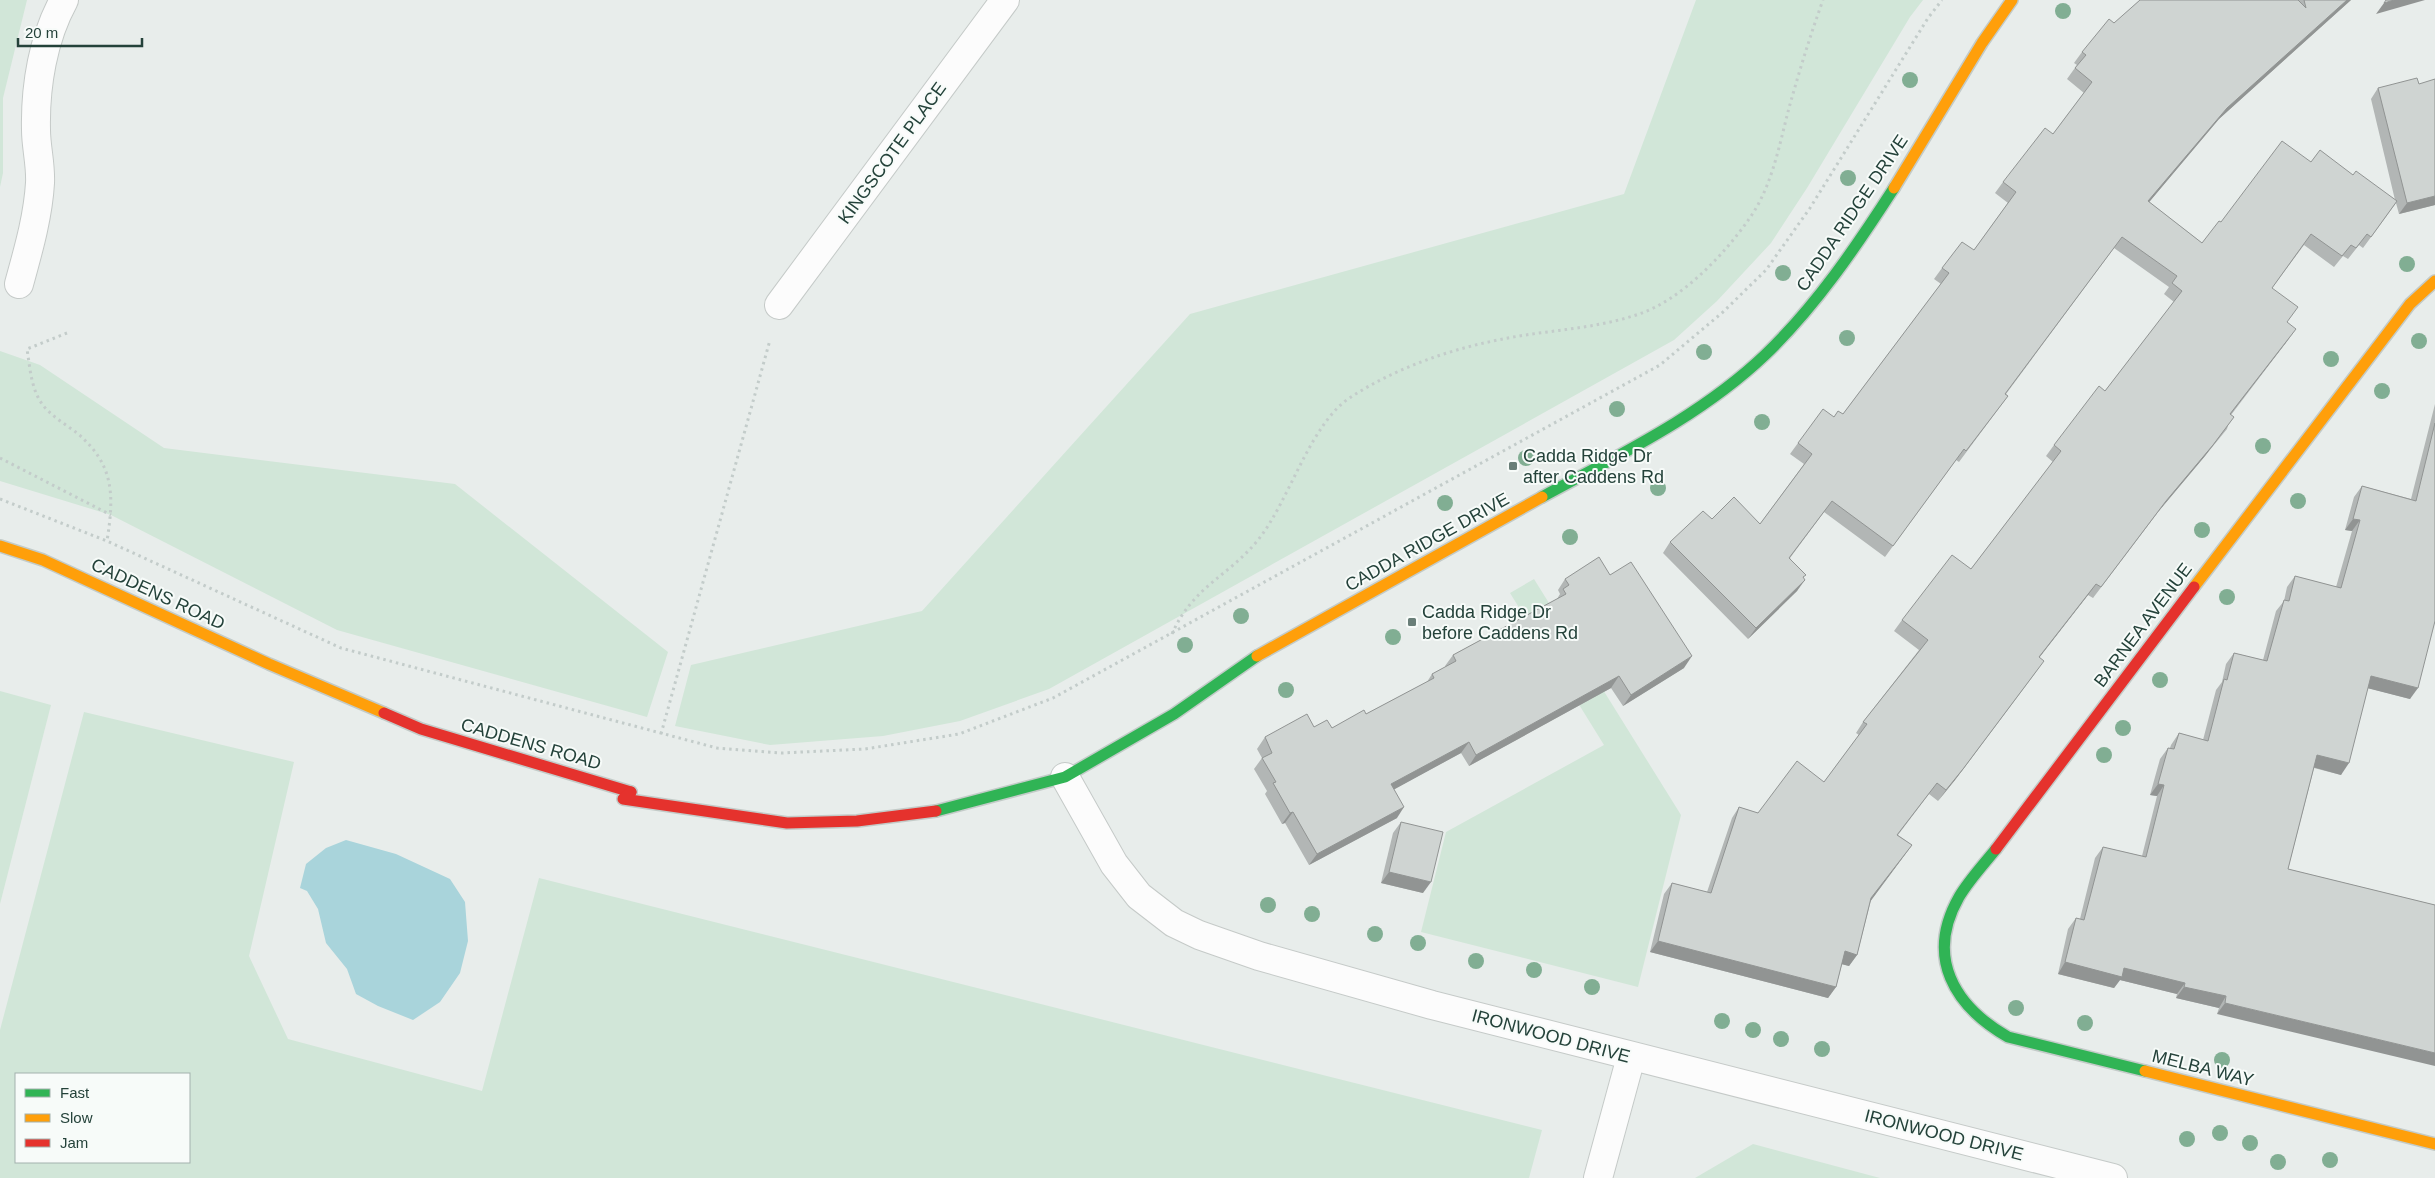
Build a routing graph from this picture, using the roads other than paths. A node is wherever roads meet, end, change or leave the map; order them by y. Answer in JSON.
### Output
{"nodes":[{"id":1,"x":64,"y":0,"type":"edge"},
{"id":2,"x":1005,"y":0,"type":"edge"},
{"id":3,"x":2012,"y":0,"type":"edge"},
{"id":4,"x":2435,"y":281,"type":"edge"},
{"id":5,"x":19,"y":284,"type":"dead end"},
{"id":6,"x":779,"y":305,"type":"road end"},
{"id":7,"x":0,"y":546,"type":"edge"},
{"id":8,"x":1065,"y":776,"type":"junction"},
{"id":9,"x":1970,"y":1011,"type":"joint"},
{"id":10,"x":1631,"y":1057,"type":"junction"},
{"id":11,"x":2435,"y":1144,"type":"edge"},
{"id":12,"x":1598,"y":1178,"type":"edge"},
{"id":13,"x":2113,"y":1178,"type":"edge"}],
"edges":[{"from":1,"to":5,"type":"street"},
{"from":2,"to":6,"type":"street","name":"KINGSCOTE PLACE"},
{"from":3,"to":8,"type":"street","name":"CADDA RIDGE DRIVE"},
{"from":4,"to":9,"type":"street","name":"BARNEA AVENUE"},
{"from":7,"to":8,"type":"street","name":"CADDENS ROAD"},
{"from":8,"to":10,"type":"street","name":"IRONWOOD DRIVE"},
{"from":9,"to":11,"type":"street","name":"MELBA WAY"},
{"from":10,"to":12,"type":"street"},
{"from":10,"to":13,"type":"street","name":"IRONWOOD DRIVE"}]}
